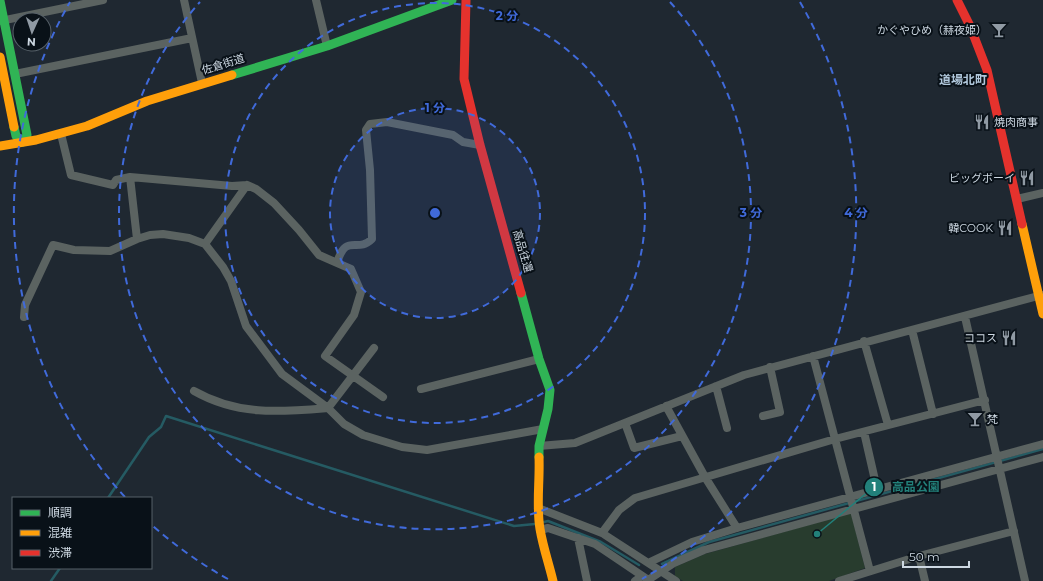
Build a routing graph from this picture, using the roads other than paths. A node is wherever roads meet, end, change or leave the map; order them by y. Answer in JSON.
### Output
{"nodes":[{"id":1,"x":103,"y":0,"type":"edge"},
{"id":2,"x":184,"y":0,"type":"edge"},
{"id":3,"x":316,"y":0,"type":"edge"},
{"id":4,"x":452,"y":0,"type":"edge"},
{"id":5,"x":466,"y":0,"type":"edge"},
{"id":6,"x":957,"y":0,"type":"edge"},
{"id":7,"x":0,"y":1,"type":"edge"},
{"id":8,"x":2,"y":20,"type":"edge"},
{"id":9,"x":192,"y":38,"type":"junction"},
{"id":10,"x":327,"y":46,"type":"junction"},
{"id":11,"x":0,"y":57,"type":"edge"},
{"id":12,"x":15,"y":74,"type":"junction"},
{"id":13,"x":2,"y":76,"type":"edge"},
{"id":14,"x":202,"y":83,"type":"junction"},
{"id":15,"x":61,"y":134,"type":"junction"},
{"id":16,"x":23,"y":142,"type":"junction"},
{"id":17,"x":480,"y":145,"type":"junction"},
{"id":18,"x":0,"y":146,"type":"edge"},
{"id":19,"x":130,"y":177,"type":"junction"},
{"id":20,"x":247,"y":185,"type":"junction"},
{"id":21,"x":1043,"y":193,"type":"edge"},
{"id":22,"x":1017,"y":199,"type":"junction"},
{"id":23,"x":137,"y":240,"type":"junction"},
{"id":24,"x":205,"y":244,"type":"junction"},
{"id":25,"x":337,"y":263,"type":"junction"},
{"id":26,"x":1041,"y":296,"type":"edge"},
{"id":27,"x":1043,"y":314,"type":"edge"},
{"id":28,"x":24,"y":317,"type":"dead end"},
{"id":29,"x":965,"y":317,"type":"junction"},
{"id":30,"x":912,"y":330,"type":"junction"},
{"id":31,"x":864,"y":341,"type":"junction"},
{"id":32,"x":374,"y":348,"type":"dead end"},
{"id":33,"x":813,"y":356,"type":"junction"},
{"id":34,"x":539,"y":359,"type":"junction"},
{"id":35,"x":770,"y":368,"type":"junction"},
{"id":36,"x":353,"y":376,"type":"junction"},
{"id":37,"x":716,"y":386,"type":"junction"},
{"id":38,"x":421,"y":389,"type":"dead end"},
{"id":39,"x":194,"y":391,"type":"dead end"},
{"id":40,"x":383,"y":397,"type":"dead end"},
{"id":41,"x":985,"y":400,"type":"junction"},
{"id":42,"x":666,"y":406,"type":"junction"},
{"id":43,"x":328,"y":408,"type":"junction"},
{"id":44,"x":933,"y":414,"type":"junction"},
{"id":45,"x":763,"y":416,"type":"dead end"},
{"id":46,"x":625,"y":423,"type":"junction"},
{"id":47,"x":888,"y":425,"type":"junction"},
{"id":48,"x":727,"y":428,"type":"dead end"},
{"id":49,"x":542,"y":429,"type":"junction"},
{"id":50,"x":864,"y":432,"type":"junction"},
{"id":51,"x":682,"y":436,"type":"junction"},
{"id":52,"x":835,"y":439,"type":"junction"},
{"id":53,"x":1043,"y":444,"type":"edge"},
{"id":54,"x":539,"y":446,"type":"junction"},
{"id":55,"x":998,"y":456,"type":"junction"},
{"id":56,"x":1043,"y":457,"type":"edge"},
{"id":57,"x":1001,"y":470,"type":"junction"},
{"id":58,"x":705,"y":477,"type":"junction"},
{"id":59,"x":877,"y":489,"type":"junction"},
{"id":60,"x":852,"y":503,"type":"junction"},
{"id":61,"x":538,"y":508,"type":"junction"},
{"id":62,"x":737,"y":528,"type":"junction"},
{"id":63,"x":540,"y":530,"type":"junction"},
{"id":64,"x":1014,"y":531,"type":"junction"},
{"id":65,"x":602,"y":533,"type":"junction"},
{"id":66,"x":578,"y":538,"type":"junction"},
{"id":67,"x":920,"y":556,"type":"junction"},
{"id":68,"x":650,"y":562,"type":"junction"},
{"id":69,"x":661,"y":571,"type":"junction"},
{"id":70,"x":870,"y":571,"type":"junction"},
{"id":71,"x":646,"y":579,"type":"edge"},
{"id":72,"x":553,"y":581,"type":"edge"},
{"id":73,"x":587,"y":581,"type":"edge"},
{"id":74,"x":634,"y":581,"type":"edge"},
{"id":75,"x":676,"y":581,"type":"edge"},
{"id":76,"x":839,"y":581,"type":"edge"},
{"id":77,"x":925,"y":581,"type":"edge"},
{"id":78,"x":1025,"y":581,"type":"edge"}],
"edges":[{"from":1,"to":8,"type":"street"},
{"from":2,"to":9,"type":"street"},
{"from":3,"to":10,"type":"street"},
{"from":4,"to":10,"type":"main road","name":"佐倉街道"},
{"from":5,"to":17,"type":"main road","name":"高品往還"},
{"from":6,"to":22,"type":"main road"},
{"from":7,"to":8,"type":"main road"},
{"from":8,"to":12,"type":"main road"},
{"from":9,"to":12,"type":"street"},
{"from":9,"to":14,"type":"street"},
{"from":10,"to":14,"type":"main road","name":"佐倉街道"},
{"from":11,"to":13,"type":"main road"},
{"from":12,"to":16,"type":"main road"},
{"from":13,"to":16,"type":"main road"},
{"from":14,"to":15,"type":"main road","name":"佐倉街道"},
{"from":15,"to":16,"type":"main road","name":"佐倉街道"},
{"from":15,"to":19,"type":"street"},
{"from":16,"to":18,"type":"main road","name":"佐倉街道"},
{"from":17,"to":25,"type":"street"},
{"from":17,"to":34,"type":"main road","name":"高品往還"},
{"from":19,"to":20,"type":"street"},
{"from":19,"to":23,"type":"street"},
{"from":20,"to":24,"type":"street"},
{"from":20,"to":25,"type":"street"},
{"from":21,"to":22,"type":"street"},
{"from":22,"to":26,"type":"main road"},
{"from":23,"to":24,"type":"street"},
{"from":23,"to":28,"type":"street"},
{"from":24,"to":43,"type":"street"},
{"from":25,"to":36,"type":"street"},
{"from":26,"to":27,"type":"main road"},
{"from":26,"to":29,"type":"street"},
{"from":29,"to":30,"type":"street"},
{"from":29,"to":41,"type":"street"},
{"from":30,"to":31,"type":"street"},
{"from":30,"to":44,"type":"street"},
{"from":31,"to":33,"type":"street"},
{"from":31,"to":47,"type":"street"},
{"from":32,"to":36,"type":"street"},
{"from":33,"to":35,"type":"street"},
{"from":33,"to":52,"type":"street"},
{"from":34,"to":38,"type":"street"},
{"from":34,"to":49,"type":"main road","name":"高品往還"},
{"from":35,"to":37,"type":"street"},
{"from":35,"to":45,"type":"street"},
{"from":36,"to":40,"type":"street"},
{"from":36,"to":43,"type":"street"},
{"from":37,"to":42,"type":"street"},
{"from":37,"to":48,"type":"street"},
{"from":39,"to":43,"type":"street"},
{"from":41,"to":44,"type":"street"},
{"from":41,"to":55,"type":"street"},
{"from":42,"to":46,"type":"street"},
{"from":42,"to":51,"type":"street"},
{"from":43,"to":49,"type":"street"},
{"from":44,"to":47,"type":"street"},
{"from":46,"to":51,"type":"street"},
{"from":46,"to":54,"type":"street"},
{"from":47,"to":50,"type":"street"},
{"from":49,"to":54,"type":"main road","name":"高品往還"},
{"from":50,"to":52,"type":"street"},
{"from":50,"to":59,"type":"street"},
{"from":51,"to":58,"type":"street"},
{"from":52,"to":58,"type":"street"},
{"from":52,"to":60,"type":"street"},
{"from":53,"to":55,"type":"street"},
{"from":54,"to":61,"type":"main road","name":"高品往還"},
{"from":55,"to":57,"type":"street"},
{"from":55,"to":59,"type":"street"},
{"from":56,"to":57,"type":"street"},
{"from":57,"to":60,"type":"street"},
{"from":57,"to":64,"type":"street"},
{"from":58,"to":62,"type":"street"},
{"from":58,"to":65,"type":"street"},
{"from":59,"to":60,"type":"street"},
{"from":60,"to":62,"type":"street"},
{"from":60,"to":69,"type":"street"},
{"from":60,"to":70,"type":"street"},
{"from":61,"to":63,"type":"main road"},
{"from":61,"to":65,"type":"street"},
{"from":62,"to":68,"type":"street"},
{"from":63,"to":66,"type":"street"},
{"from":63,"to":72,"type":"main road"},
{"from":64,"to":67,"type":"street"},
{"from":64,"to":78,"type":"street"},
{"from":65,"to":68,"type":"street"},
{"from":66,"to":71,"type":"street"},
{"from":66,"to":73,"type":"street"},
{"from":67,"to":70,"type":"street"},
{"from":67,"to":77,"type":"street"},
{"from":68,"to":69,"type":"street"},
{"from":69,"to":71,"type":"street"},
{"from":69,"to":75,"type":"street"},
{"from":70,"to":76,"type":"street"},
{"from":71,"to":74,"type":"street"}]}
